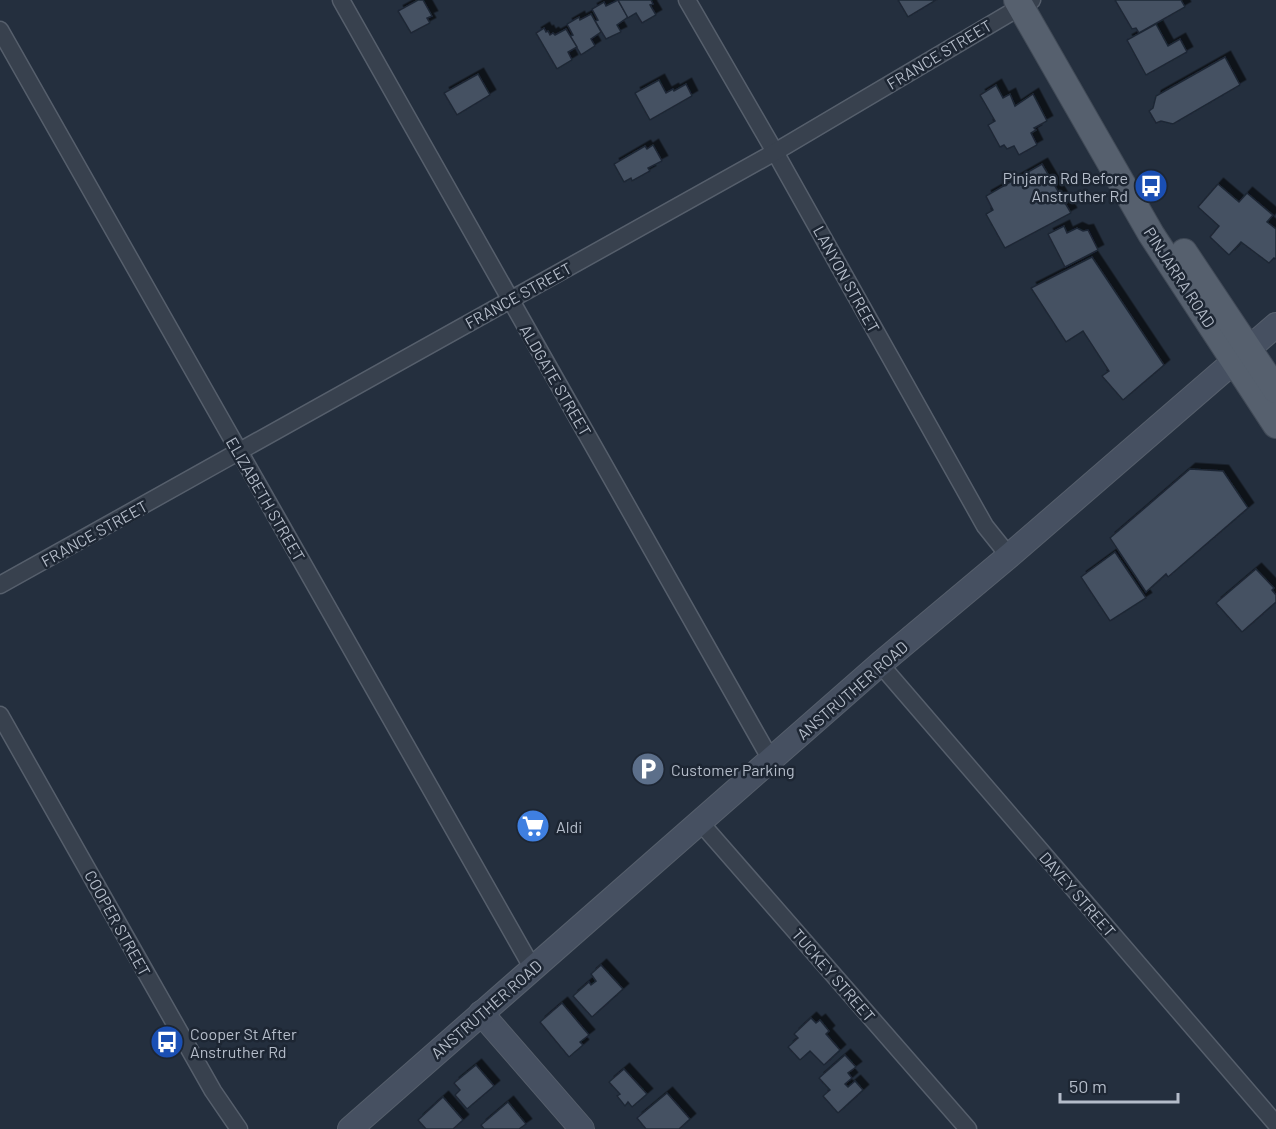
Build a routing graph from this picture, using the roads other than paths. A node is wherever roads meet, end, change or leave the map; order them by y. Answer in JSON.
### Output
{"nodes":[{"id":1,"x":341,"y":0,"type":"edge"},
{"id":2,"x":687,"y":0,"type":"edge"},
{"id":3,"x":1026,"y":2,"type":"edge"},
{"id":4,"x":0,"y":30,"type":"edge"},
{"id":5,"x":775,"y":152,"type":"junction"},
{"id":6,"x":510,"y":299,"type":"junction"},
{"id":7,"x":1276,"y":325,"type":"edge"},
{"id":8,"x":1242,"y":356,"type":"junction"},
{"id":9,"x":1276,"y":390,"type":"edge"},
{"id":10,"x":1276,"y":425,"type":"edge"},
{"id":11,"x":239,"y":452,"type":"junction"},
{"id":12,"x":1010,"y":556,"type":"junction"},
{"id":13,"x":0,"y":585,"type":"edge"},
{"id":14,"x":880,"y":664,"type":"junction"},
{"id":15,"x":0,"y":715,"type":"edge"},
{"id":16,"x":771,"y":760,"type":"junction"},
{"id":17,"x":700,"y":822,"type":"junction"},
{"id":18,"x":533,"y":969,"type":"junction"},
{"id":19,"x":482,"y":1013,"type":"junction"},
{"id":20,"x":1276,"y":1124,"type":"edge"},
{"id":21,"x":239,"y":1129,"type":"edge"},
{"id":22,"x":350,"y":1129,"type":"edge"},
{"id":23,"x":582,"y":1129,"type":"edge"},
{"id":24,"x":968,"y":1129,"type":"edge"}],
"edges":[{"from":1,"to":6,"type":"street","name":"ALDGATE STREET"},
{"from":2,"to":5,"type":"street","name":"LANYON STREET"},
{"from":3,"to":5,"type":"street","name":"FRANCE STREET"},
{"from":3,"to":8,"type":"main road","name":"PINJARRA ROAD"},
{"from":4,"to":11,"type":"street","name":"ELIZABETH STREET"},
{"from":5,"to":6,"type":"street","name":"FRANCE STREET"},
{"from":5,"to":12,"type":"street","name":"LANYON STREET"},
{"from":6,"to":11,"type":"street","name":"FRANCE STREET"},
{"from":6,"to":16,"type":"street","name":"ALDGATE STREET"},
{"from":7,"to":8,"type":"main road","name":"ANSTRUTHER ROAD"},
{"from":8,"to":9,"type":"main road","name":"PINJARRA ROAD"},
{"from":8,"to":10,"type":"main road","name":"PINJARRA ROAD"},
{"from":8,"to":12,"type":"main road","name":"ANSTRUTHER ROAD"},
{"from":11,"to":13,"type":"street","name":"FRANCE STREET"},
{"from":11,"to":18,"type":"street","name":"ELIZABETH STREET"},
{"from":12,"to":14,"type":"main road","name":"ANSTRUTHER ROAD"},
{"from":14,"to":16,"type":"main road","name":"ANSTRUTHER ROAD"},
{"from":14,"to":20,"type":"street","name":"DAVEY STREET"},
{"from":15,"to":21,"type":"street","name":"COOPER STREET"},
{"from":16,"to":17,"type":"main road","name":"ANSTRUTHER ROAD"},
{"from":17,"to":18,"type":"main road","name":"ANSTRUTHER ROAD"},
{"from":17,"to":24,"type":"street","name":"TUCKEY STREET"},
{"from":18,"to":19,"type":"main road","name":"ANSTRUTHER ROAD"},
{"from":19,"to":22,"type":"main road","name":"ANSTRUTHER ROAD"},
{"from":19,"to":23,"type":"main road"}]}
